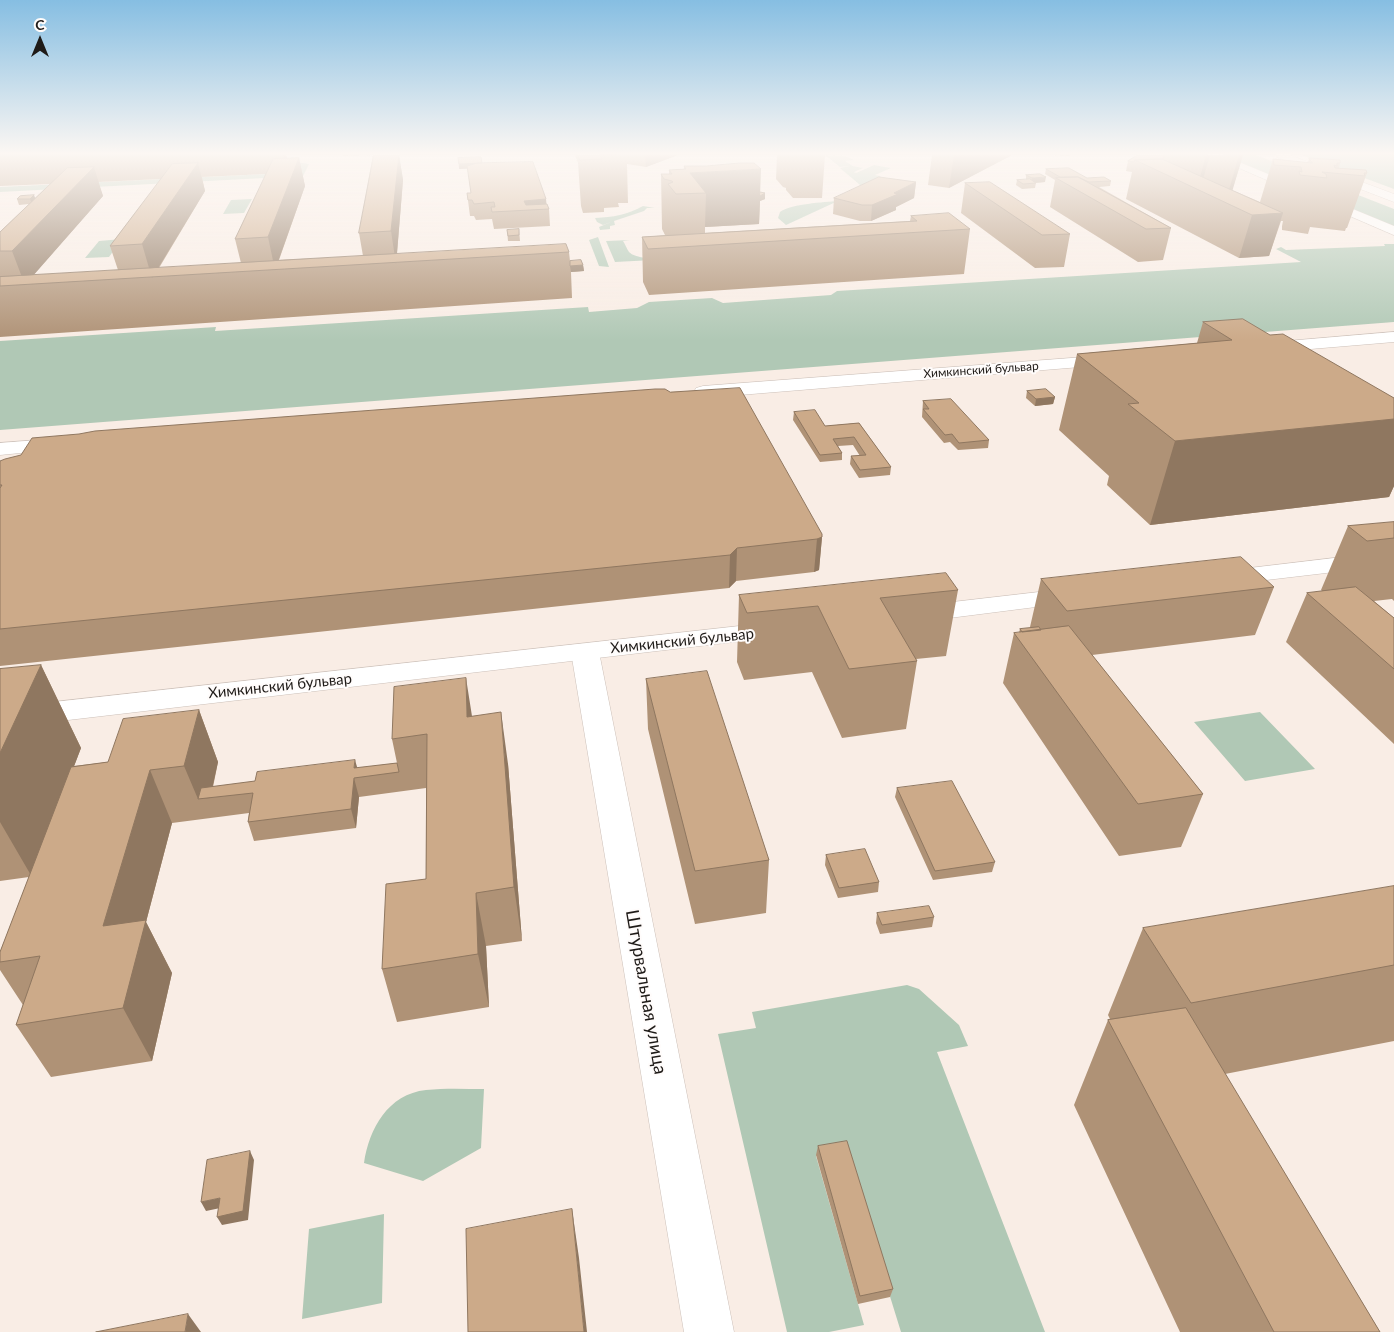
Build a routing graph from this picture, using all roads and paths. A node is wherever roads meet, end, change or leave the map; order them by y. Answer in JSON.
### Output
{"nodes":[{"id":1,"x":1362,"y":217,"type":"edge"},
{"id":2,"x":1394,"y":231,"type":"edge"},
{"id":3,"x":1394,"y":337,"type":"edge"},
{"id":4,"x":1251,"y":349,"type":"edge"},
{"id":5,"x":1126,"y":359,"type":"edge"},
{"id":6,"x":684,"y":394,"type":"edge"},
{"id":7,"x":78,"y":443,"type":"edge"},
{"id":8,"x":0,"y":449,"type":"edge"},
{"id":9,"x":1394,"y":558,"type":"edge"},
{"id":10,"x":1206,"y":580,"type":"edge"},
{"id":11,"x":1098,"y":593,"type":"edge"},
{"id":12,"x":897,"y":616,"type":"edge"},
{"id":13,"x":798,"y":628,"type":"edge"},
{"id":14,"x":585,"y":652,"type":"junction"},
{"id":15,"x":0,"y":718,"type":"edge"},
{"id":16,"x":709,"y":1332,"type":"edge"}],
"edges":[{"from":1,"to":2,"type":"main road"},
{"from":3,"to":4,"type":"main road"},
{"from":5,"to":6,"type":"main road","name":"Химкинский бульвар"},
{"from":7,"to":8,"type":"main road"},
{"from":9,"to":10,"type":"main road"},
{"from":11,"to":12,"type":"main road"},
{"from":13,"to":14,"type":"main road","name":"Химкинский бульвар"},
{"from":14,"to":15,"type":"main road","name":"Химкинский бульвар"},
{"from":14,"to":16,"type":"main road","name":"Штурвальная улица"}]}
